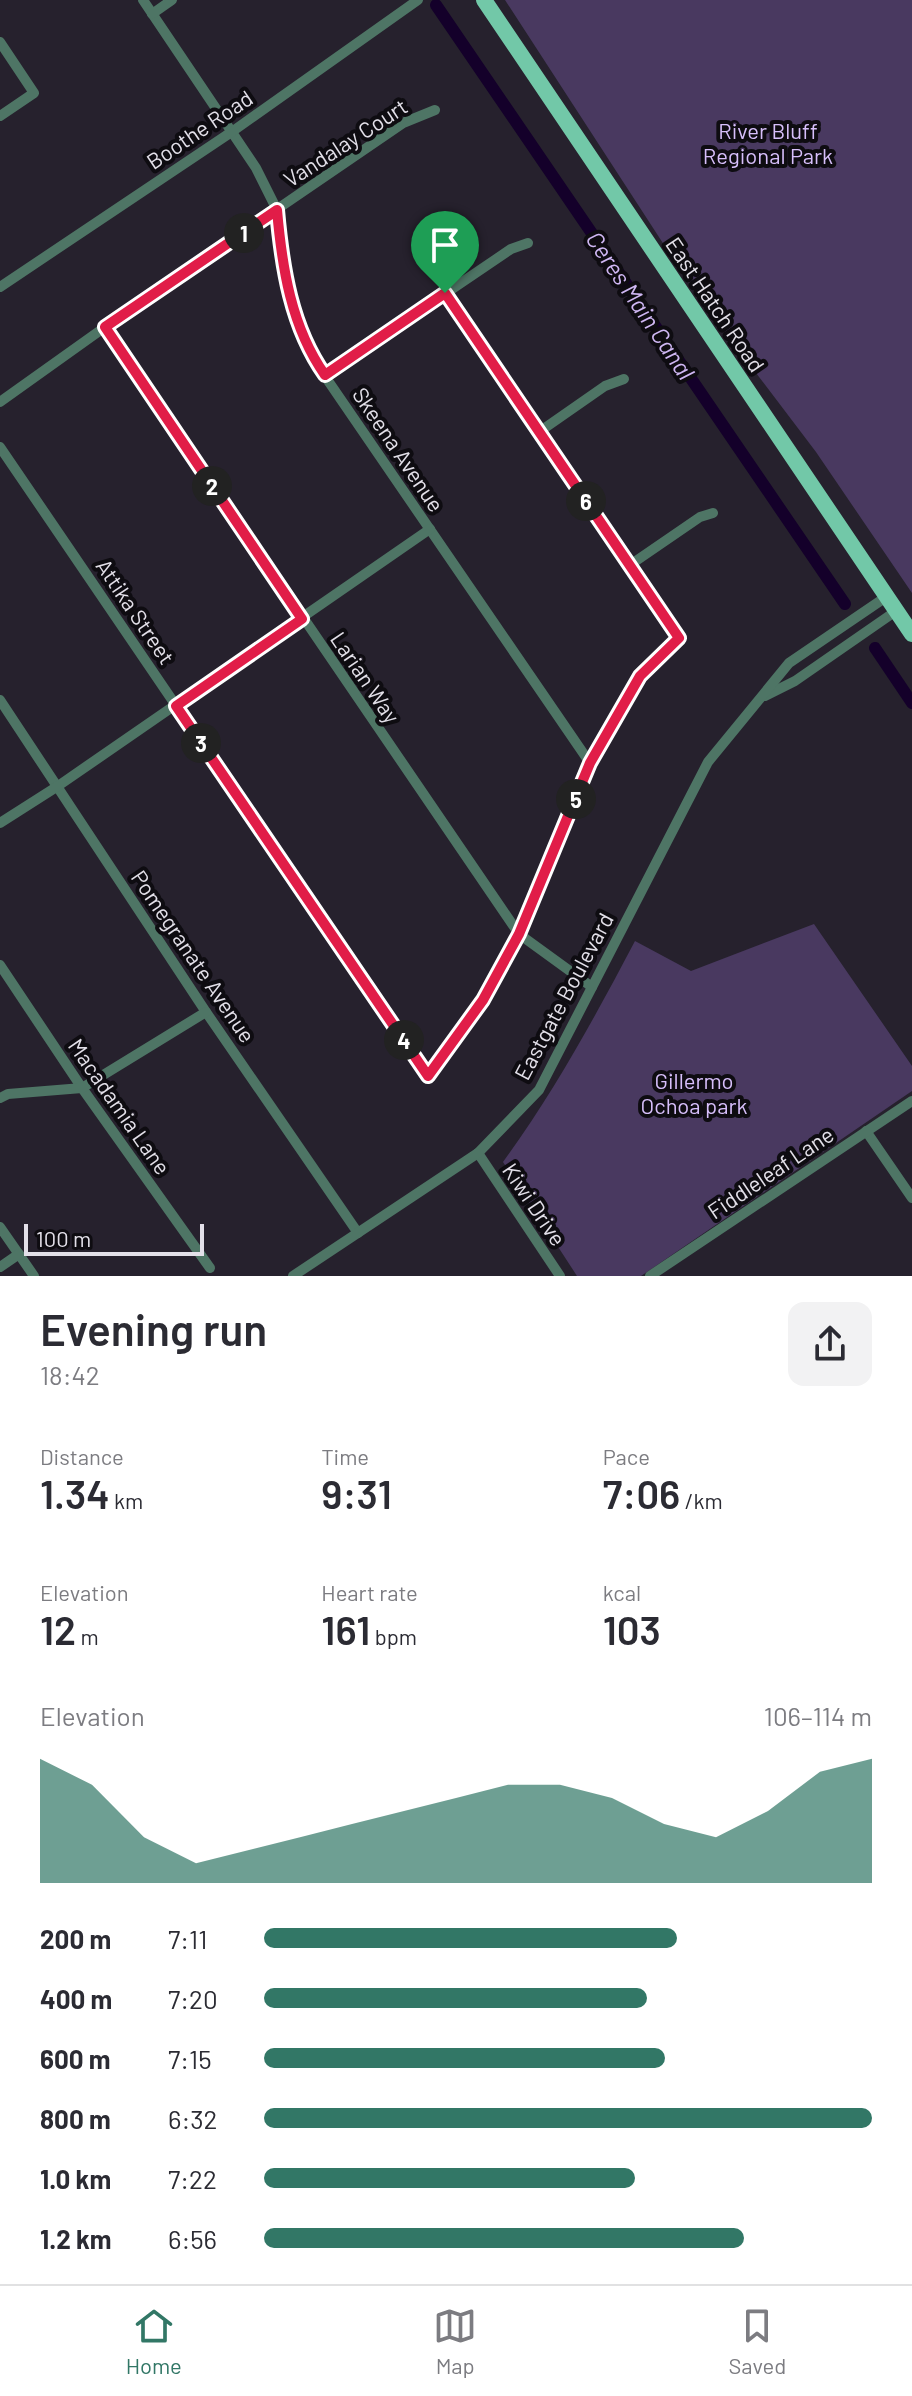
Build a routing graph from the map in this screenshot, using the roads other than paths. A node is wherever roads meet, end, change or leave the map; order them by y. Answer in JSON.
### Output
{"nodes":[{"id":1,"x":143,"y":0,"type":"edge"},
{"id":2,"x":172,"y":0,"type":"edge"},
{"id":3,"x":418,"y":0,"type":"edge"},
{"id":4,"x":484,"y":0,"type":"edge"},
{"id":5,"x":152,"y":14,"type":"junction"},
{"id":6,"x":0,"y":42,"type":"edge"},
{"id":7,"x":435,"y":110,"type":"dead end"},
{"id":8,"x":0,"y":116,"type":"edge"},
{"id":9,"x":233,"y":131,"type":"junction"},
{"id":10,"x":277,"y":210,"type":"junction"},
{"id":11,"x":528,"y":243,"type":"dead end"},
{"id":12,"x":0,"y":287,"type":"edge"},
{"id":13,"x":445,"y":293,"type":"junction"},
{"id":14,"x":105,"y":327,"type":"junction"},
{"id":15,"x":325,"y":375,"type":"junction"},
{"id":16,"x":624,"y":379,"type":"dead end"},
{"id":17,"x":0,"y":402,"type":"edge"},
{"id":18,"x":539,"y":432,"type":"junction"},
{"id":19,"x":0,"y":447,"type":"edge"},
{"id":20,"x":713,"y":513,"type":"dead end"},
{"id":21,"x":430,"y":529,"type":"junction"},
{"id":22,"x":630,"y":565,"type":"junction"},
{"id":23,"x":891,"y":604,"type":"junction"},
{"id":24,"x":302,"y":619,"type":"junction"},
{"id":25,"x":912,"y":634,"type":"edge"},
{"id":26,"x":759,"y":699,"type":"junction"},
{"id":27,"x":0,"y":700,"type":"edge"},
{"id":28,"x":176,"y":706,"type":"junction"},
{"id":29,"x":590,"y":763,"type":"junction"},
{"id":30,"x":58,"y":786,"type":"junction"},
{"id":31,"x":0,"y":823,"type":"edge"},
{"id":32,"x":519,"y":934,"type":"junction"},
{"id":33,"x":0,"y":965,"type":"edge"},
{"id":34,"x":592,"y":987,"type":"junction"},
{"id":35,"x":206,"y":1012,"type":"junction"},
{"id":36,"x":82,"y":1088,"type":"junction"},
{"id":37,"x":0,"y":1098,"type":"edge"},
{"id":38,"x":912,"y":1101,"type":"edge"},
{"id":39,"x":866,"y":1131,"type":"junction"},
{"id":40,"x":478,"y":1153,"type":"junction"},
{"id":41,"x":912,"y":1198,"type":"edge"},
{"id":42,"x":0,"y":1227,"type":"edge"},
{"id":43,"x":358,"y":1233,"type":"junction"},
{"id":44,"x":19,"y":1254,"type":"junction"},
{"id":45,"x":0,"y":1267,"type":"edge"},
{"id":46,"x":210,"y":1268,"type":"dead end"},
{"id":47,"x":34,"y":1276,"type":"edge"},
{"id":48,"x":293,"y":1276,"type":"edge"},
{"id":49,"x":560,"y":1276,"type":"edge"},
{"id":50,"x":650,"y":1276,"type":"edge"}],
"edges":[{"from":1,"to":5,"type":"street","name":"Skeena Avenue"},
{"from":2,"to":5,"type":"street"},
{"from":3,"to":9,"type":"street","name":"Boothe Road"},
{"from":4,"to":23,"type":"main road","name":"East Hatch Road"},
{"from":5,"to":9,"type":"street","name":"Skeena Avenue"},
{"from":6,"to":8,"type":"street"},
{"from":7,"to":10,"type":"street","name":"Vandalay Court"},
{"from":9,"to":10,"type":"street","name":"Skeena Avenue"},
{"from":9,"to":12,"type":"street","name":"Boothe Road"},
{"from":10,"to":14,"type":"street","name":"Vandalay Court"},
{"from":10,"to":15,"type":"street","name":"Skeena Avenue"},
{"from":11,"to":13,"type":"street"},
{"from":13,"to":15,"type":"street"},
{"from":13,"to":18,"type":"street"},
{"from":14,"to":17,"type":"street","name":"Vandalay Court"},
{"from":14,"to":24,"type":"street","name":"Larian Way"},
{"from":15,"to":21,"type":"street","name":"Skeena Avenue"},
{"from":16,"to":18,"type":"street"},
{"from":18,"to":22,"type":"street"},
{"from":19,"to":28,"type":"street","name":"Attika Street"},
{"from":20,"to":22,"type":"street"},
{"from":21,"to":24,"type":"street"},
{"from":21,"to":29,"type":"street","name":"Skeena Avenue"},
{"from":22,"to":29,"type":"street"},
{"from":23,"to":25,"type":"main road","name":"East Hatch Road"},
{"from":23,"to":26,"type":"street","name":"Eastgate Boulevard"},
{"from":23,"to":26,"type":"street","name":"Eastgate Boulevard"},
{"from":24,"to":28,"type":"street"},
{"from":24,"to":32,"type":"street","name":"Larian Way"},
{"from":26,"to":34,"type":"street","name":"Eastgate Boulevard"},
{"from":27,"to":30,"type":"street","name":"Pomegranate Avenue"},
{"from":28,"to":30,"type":"street"},
{"from":28,"to":32,"type":"street","name":"Attika Street"},
{"from":29,"to":32,"type":"street"},
{"from":30,"to":31,"type":"street"},
{"from":30,"to":35,"type":"street","name":"Pomegranate Avenue"},
{"from":32,"to":34,"type":"street","name":"Larian Way"},
{"from":33,"to":36,"type":"street","name":"Macadamia Lane"},
{"from":34,"to":40,"type":"street","name":"Eastgate Boulevard"},
{"from":35,"to":36,"type":"street"},
{"from":35,"to":43,"type":"street","name":"Pomegranate Avenue"},
{"from":36,"to":37,"type":"street"},
{"from":36,"to":46,"type":"street","name":"Macadamia Lane"},
{"from":38,"to":39,"type":"street","name":"Fiddleleaf Lane"},
{"from":39,"to":41,"type":"street"},
{"from":39,"to":50,"type":"street","name":"Fiddleleaf Lane"},
{"from":40,"to":43,"type":"street","name":"Eastgate Boulevard"},
{"from":40,"to":49,"type":"street","name":"Kiwi Drive"},
{"from":42,"to":44,"type":"street"},
{"from":43,"to":48,"type":"street","name":"Eastgate Boulevard"},
{"from":44,"to":45,"type":"street"},
{"from":44,"to":47,"type":"street"}]}
